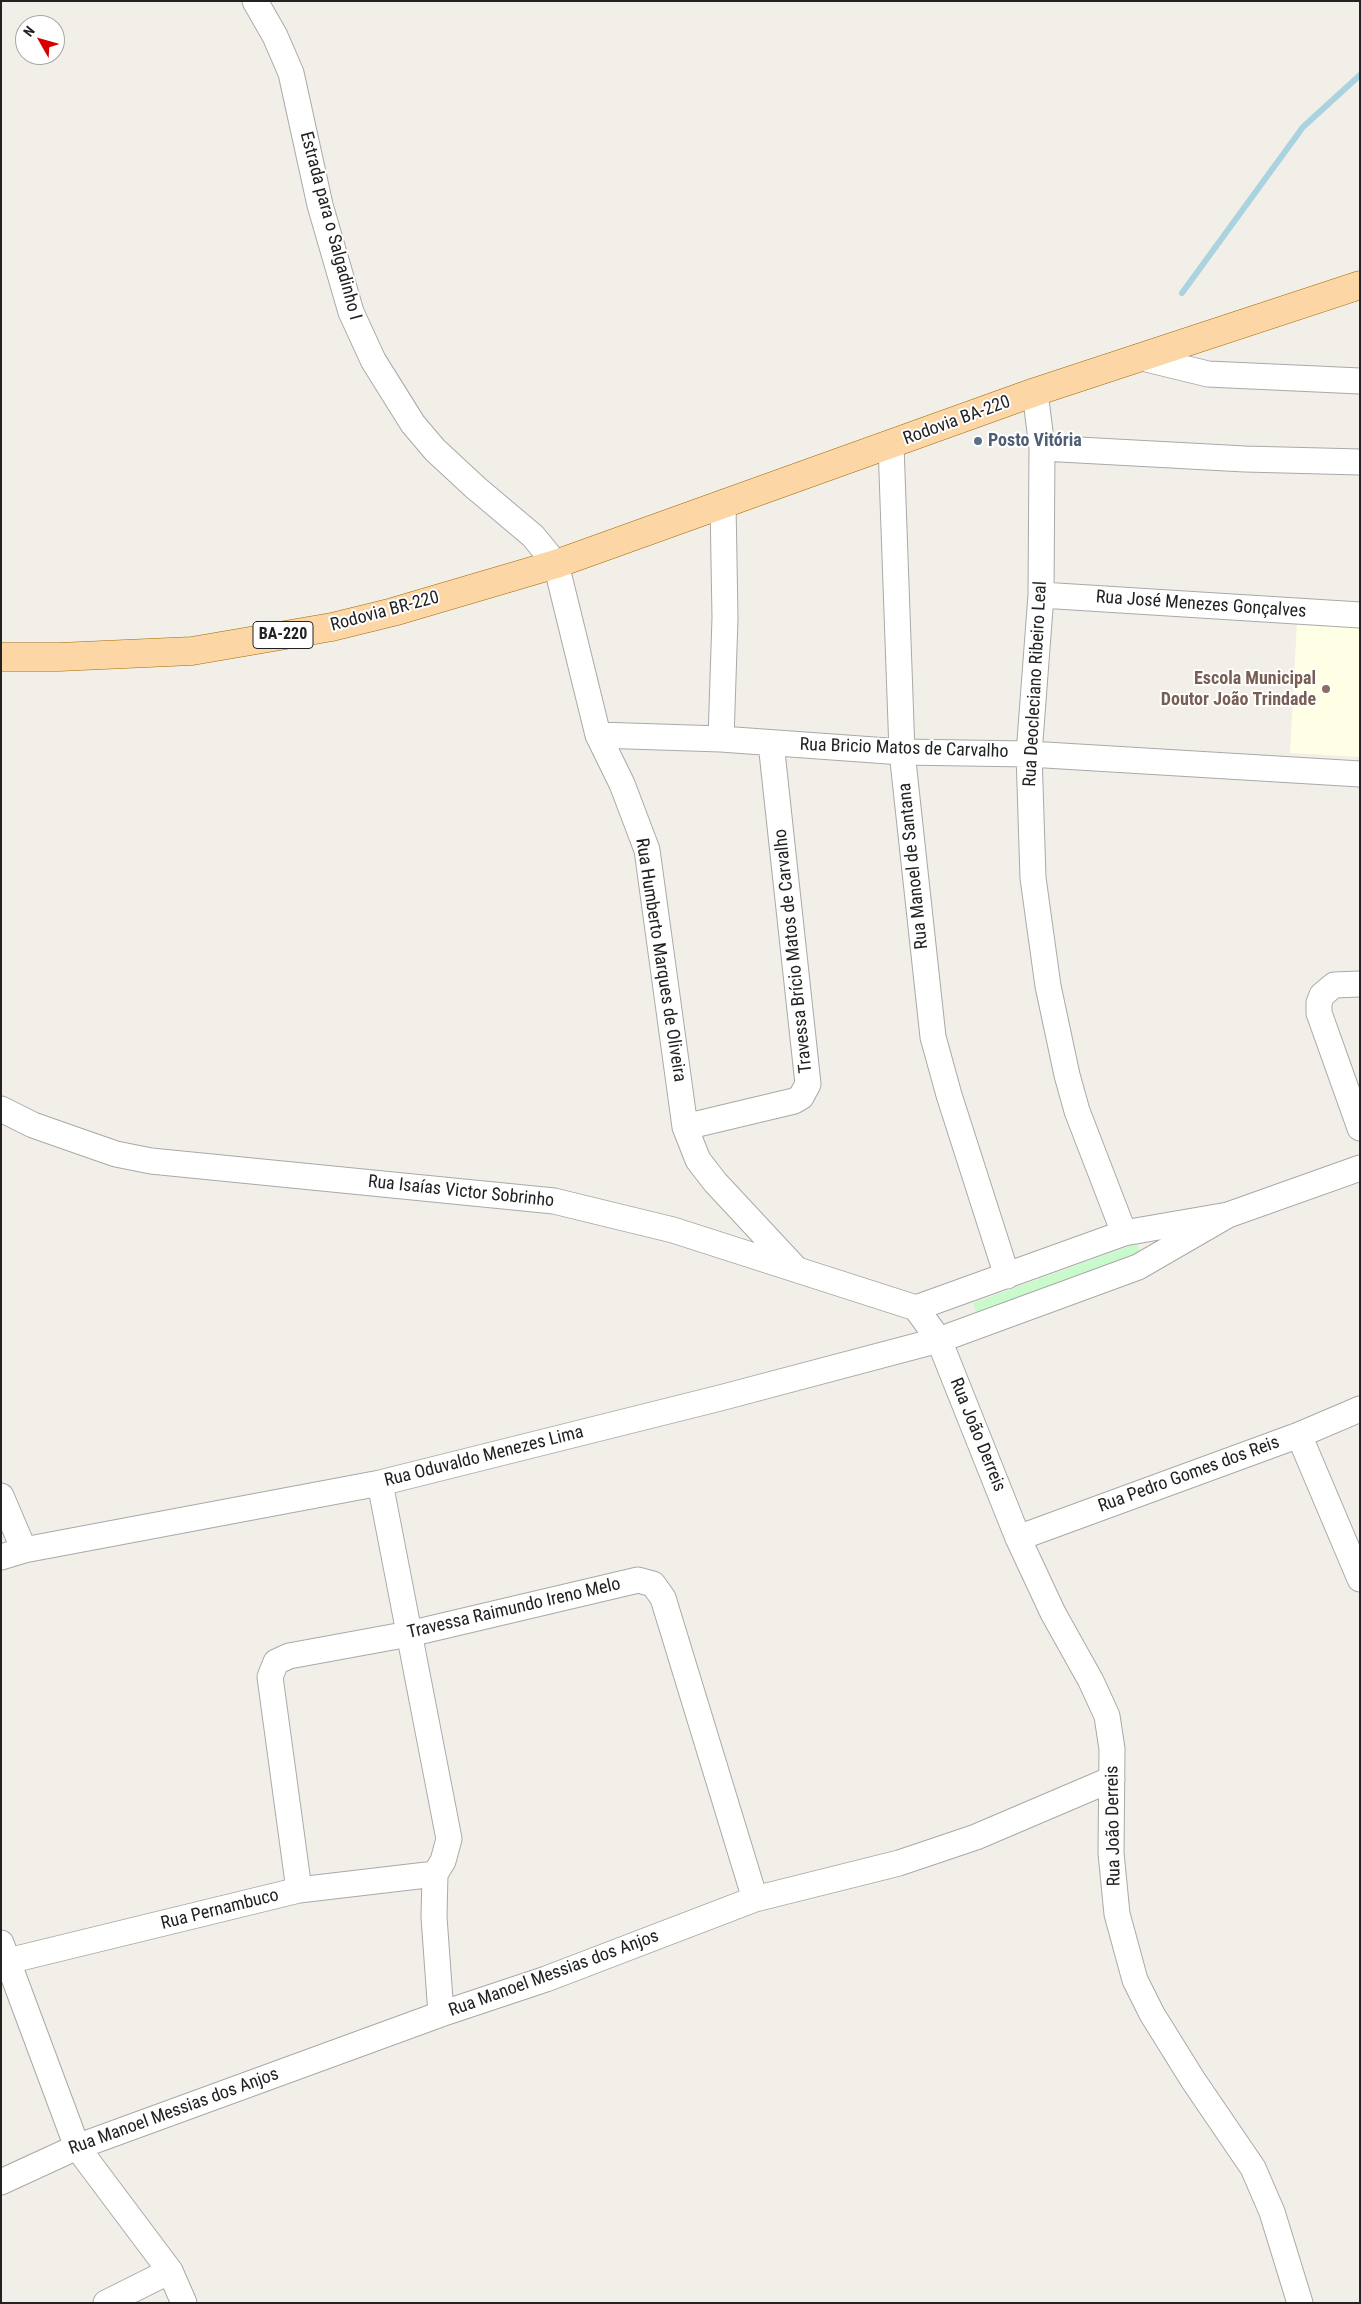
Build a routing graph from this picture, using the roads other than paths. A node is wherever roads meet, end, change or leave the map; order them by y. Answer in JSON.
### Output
{"nodes":[{"id":1,"x":255,"y":1,"type":"edge"},
{"id":2,"x":1360,"y":285,"type":"edge"},
{"id":3,"x":1138,"y":357,"type":"junction"},
{"id":4,"x":1360,"y":381,"type":"edge"},
{"id":5,"x":1035,"y":392,"type":"junction"},
{"id":6,"x":891,"y":445,"type":"junction"},
{"id":7,"x":1042,"y":448,"type":"junction"},
{"id":8,"x":1360,"y":462,"type":"edge"},
{"id":9,"x":722,"y":503,"type":"junction"},
{"id":10,"x":556,"y":564,"type":"junction"},
{"id":11,"x":1041,"y":595,"type":"junction"},
{"id":12,"x":1360,"y":615,"type":"edge"},
{"id":13,"x":1,"y":657,"type":"edge"},
{"id":14,"x":598,"y":735,"type":"junction"},
{"id":15,"x":721,"y":739,"type":"junction"},
{"id":16,"x":771,"y":743,"type":"junction"},
{"id":17,"x":902,"y":752,"type":"junction"},
{"id":18,"x":1029,"y":754,"type":"junction"},
{"id":19,"x":1360,"y":774,"type":"edge"},
{"id":20,"x":1360,"y":984,"type":"edge"},
{"id":21,"x":1,"y":1109,"type":"edge"},
{"id":22,"x":685,"y":1127,"type":"junction"},
{"id":23,"x":1360,"y":1128,"type":"edge"},
{"id":24,"x":1360,"y":1168,"type":"edge"},
{"id":25,"x":1228,"y":1215,"type":"junction"},
{"id":26,"x":1124,"y":1233,"type":"junction"},
{"id":27,"x":796,"y":1269,"type":"junction"},
{"id":28,"x":1008,"y":1276,"type":"junction"},
{"id":29,"x":916,"y":1308,"type":"junction"},
{"id":30,"x":939,"y":1340,"type":"junction"},
{"id":31,"x":1360,"y":1409,"type":"edge"},
{"id":32,"x":1299,"y":1435,"type":"junction"},
{"id":33,"x":380,"y":1482,"type":"junction"},
{"id":34,"x":1,"y":1496,"type":"edge"},
{"id":35,"x":1018,"y":1538,"type":"junction"},
{"id":36,"x":12,"y":1553,"type":"edge"},
{"id":37,"x":1360,"y":1579,"type":"edge"},
{"id":38,"x":409,"y":1634,"type":"junction"},
{"id":39,"x":1112,"y":1779,"type":"junction"},
{"id":40,"x":435,"y":1874,"type":"junction"},
{"id":41,"x":300,"y":1890,"type":"junction"},
{"id":42,"x":755,"y":1900,"type":"junction"},
{"id":43,"x":5,"y":1952,"type":"edge"},
{"id":44,"x":441,"y":2014,"type":"junction"},
{"id":45,"x":77,"y":2147,"type":"junction"},
{"id":46,"x":1,"y":2182,"type":"edge"},
{"id":47,"x":170,"y":2271,"type":"junction"},
{"id":48,"x":106,"y":2303,"type":"edge"},
{"id":49,"x":184,"y":2303,"type":"edge"},
{"id":50,"x":1300,"y":2303,"type":"edge"}],
"edges":[{"from":1,"to":10,"type":"street","name":"Estrada para o Salgadinho I"},
{"from":2,"to":3,"type":"main road","name":"Rodovia BA-220","number":"BA-220"},
{"from":3,"to":4,"type":"street"},
{"from":3,"to":5,"type":"main road","name":"Rodovia BA-220","number":"BA-220"},
{"from":5,"to":6,"type":"main road","name":"Rodovia BA-220","number":"BA-220"},
{"from":5,"to":7,"type":"street","name":"Rua Deocleciano Ribeiro Leal"},
{"from":6,"to":9,"type":"main road","name":"Rodovia BA-220","number":"BA-220"},
{"from":6,"to":17,"type":"street","name":"Rua Manoel de Santana"},
{"from":7,"to":8,"type":"street"},
{"from":7,"to":11,"type":"street","name":"Rua Deocleciano Ribeiro Leal"},
{"from":9,"to":10,"type":"main road","name":"Rodovia BA-220","number":"BA-220"},
{"from":9,"to":15,"type":"street"},
{"from":10,"to":13,"type":"main road","name":"Rodovia BR-220","number":"BA-220"},
{"from":10,"to":14,"type":"street","name":"Rua Humberto Marques de Oliveira"},
{"from":11,"to":12,"type":"street","name":"Rua José Menezes Gonçalves"},
{"from":11,"to":18,"type":"street","name":"Rua Deocleciano Ribeiro Leal"},
{"from":14,"to":15,"type":"street","name":"Rua Bricio Matos de Carvalho"},
{"from":14,"to":22,"type":"street","name":"Rua Humberto Marques de Oliveira"},
{"from":15,"to":16,"type":"street","name":"Rua Bricio Matos de Carvalho"},
{"from":16,"to":17,"type":"street","name":"Rua Bricio Matos de Carvalho"},
{"from":16,"to":22,"type":"street","name":"Travessa Brício Matos de Carvalho"},
{"from":17,"to":18,"type":"street","name":"Rua Bricio Matos de Carvalho"},
{"from":17,"to":28,"type":"street","name":"Rua Manoel de Santana"},
{"from":18,"to":19,"type":"street","name":"Rua Bricio Matos de Carvalho"},
{"from":18,"to":26,"type":"street","name":"Rua Deocleciano Ribeiro Leal"},
{"from":20,"to":23,"type":"street"},
{"from":21,"to":27,"type":"street","name":"Rua Isaías Victor Sobrinho"},
{"from":22,"to":27,"type":"street","name":"Rua Humberto Marques de Oliveira"},
{"from":24,"to":25,"type":"street"},
{"from":25,"to":26,"type":"street"},
{"from":25,"to":30,"type":"street","name":"Rua Oduvaldo Menezes Lima"},
{"from":26,"to":28,"type":"street"},
{"from":27,"to":29,"type":"street","name":"Rua Isaías Victor Sobrinho"},
{"from":28,"to":29,"type":"street"},
{"from":29,"to":30,"type":"street","name":"Rua João Derreis"},
{"from":30,"to":33,"type":"street","name":"Rua Oduvaldo Menezes Lima"},
{"from":30,"to":35,"type":"street","name":"Rua João Derreis"},
{"from":31,"to":32,"type":"street","name":"Rua Pedro Gomes dos Reis"},
{"from":32,"to":35,"type":"street","name":"Rua Pedro Gomes dos Reis"},
{"from":32,"to":37,"type":"street"},
{"from":33,"to":36,"type":"street","name":"Rua Oduvaldo Menezes Lima"},
{"from":33,"to":38,"type":"street"},
{"from":34,"to":36,"type":"street"},
{"from":35,"to":39,"type":"street","name":"Rua João Derreis"},
{"from":38,"to":40,"type":"street"},
{"from":38,"to":41,"type":"street","name":"Travessa Raimundo Ireno Melo"},
{"from":38,"to":42,"type":"street","name":"Travessa Raimundo Ireno Melo"},
{"from":39,"to":42,"type":"street","name":"Rua Manoel Messias dos Anjos"},
{"from":39,"to":50,"type":"street","name":"Rua João Derreis"},
{"from":40,"to":41,"type":"street","name":"Rua Pernambuco"},
{"from":40,"to":44,"type":"street"},
{"from":41,"to":43,"type":"street","name":"Rua Pernambuco"},
{"from":42,"to":44,"type":"street","name":"Rua Manoel Messias dos Anjos"},
{"from":43,"to":45,"type":"street"},
{"from":44,"to":45,"type":"street","name":"Rua Manoel Messias dos Anjos"},
{"from":45,"to":46,"type":"street","name":"Rua Manoel Messias dos Anjos"},
{"from":45,"to":47,"type":"street"},
{"from":47,"to":48,"type":"street"},
{"from":47,"to":49,"type":"street"}]}
